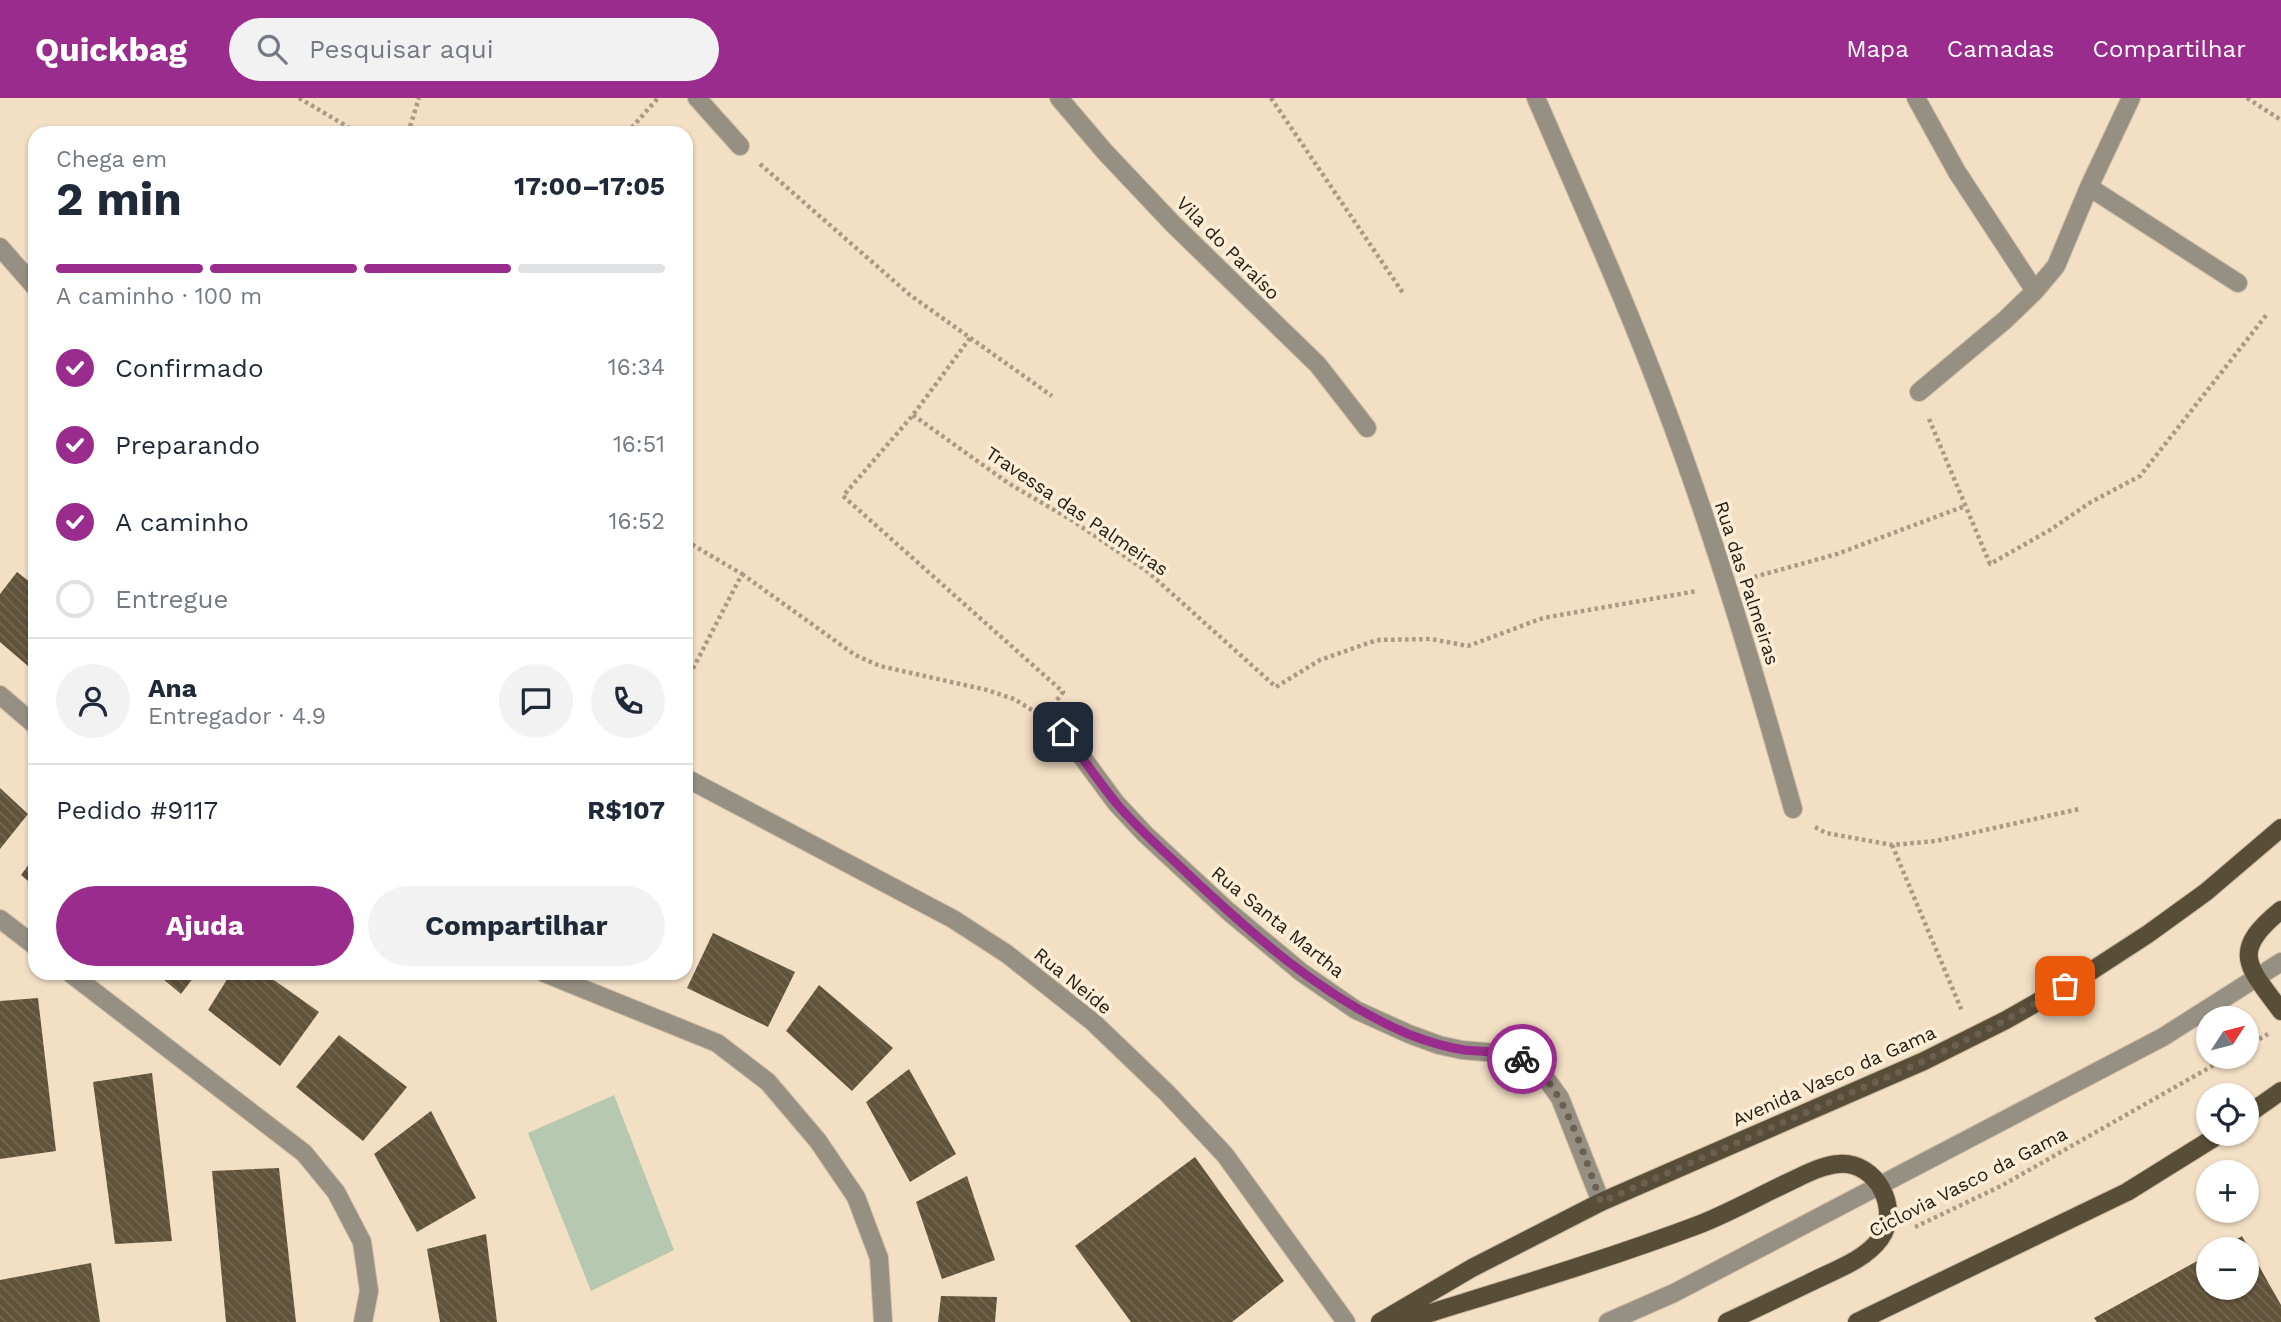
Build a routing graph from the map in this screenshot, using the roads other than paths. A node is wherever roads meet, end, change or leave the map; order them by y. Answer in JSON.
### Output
{"nodes":[{"id":1,"x":697,"y":98,"type":"edge"},
{"id":2,"x":1059,"y":98,"type":"edge"},
{"id":3,"x":1536,"y":98,"type":"edge"},
{"id":4,"x":1916,"y":98,"type":"edge"},
{"id":5,"x":2131,"y":98,"type":"edge"},
{"id":6,"x":740,"y":146,"type":"road end"},
{"id":7,"x":2089,"y":187,"type":"junction"},
{"id":8,"x":0,"y":247,"type":"edge"},
{"id":9,"x":28,"y":279,"type":"edge"},
{"id":10,"x":2238,"y":283,"type":"dead end"},
{"id":11,"x":2035,"y":291,"type":"junction"},
{"id":12,"x":1919,"y":392,"type":"road end"},
{"id":13,"x":1367,"y":428,"type":"dead end"},
{"id":14,"x":0,"y":695,"type":"edge"},
{"id":15,"x":28,"y":719,"type":"edge"},
{"id":16,"x":1063,"y":732,"type":"road end"},
{"id":17,"x":693,"y":782,"type":"edge"},
{"id":18,"x":1793,"y":809,"type":"road end"},
{"id":19,"x":2281,"y":828,"type":"edge"},
{"id":20,"x":2281,"y":910,"type":"edge"},
{"id":21,"x":0,"y":919,"type":"edge"},
{"id":22,"x":28,"y":941,"type":"edge"},
{"id":23,"x":2281,"y":961,"type":"edge"},
{"id":24,"x":2256,"y":978,"type":"junction"},
{"id":25,"x":79,"y":980,"type":"edge"},
{"id":26,"x":561,"y":980,"type":"edge"},
{"id":27,"x":2281,"y":1011,"type":"edge"},
{"id":28,"x":2281,"y":1091,"type":"edge"},
{"id":29,"x":2259,"y":1107,"type":"edge"},
{"id":30,"x":2201,"y":1146,"type":"edge"},
{"id":31,"x":1880,"y":1185,"type":"junction"},
{"id":32,"x":1601,"y":1202,"type":"junction"},
{"id":33,"x":1674,"y":1293,"type":"junction"},
{"id":34,"x":363,"y":1322,"type":"edge"},
{"id":35,"x":883,"y":1322,"type":"edge"},
{"id":36,"x":1346,"y":1322,"type":"edge"},
{"id":37,"x":1380,"y":1322,"type":"edge"},
{"id":38,"x":1401,"y":1322,"type":"edge"},
{"id":39,"x":1608,"y":1322,"type":"edge"},
{"id":40,"x":1630,"y":1322,"type":"edge"},
{"id":41,"x":1727,"y":1322,"type":"edge"},
{"id":42,"x":1857,"y":1322,"type":"edge"}],
"edges":[{"from":1,"to":6,"type":"street"},
{"from":2,"to":13,"type":"street","name":"Vila do Paraíso"},
{"from":3,"to":18,"type":"street","name":"Rua das Palmeiras"},
{"from":4,"to":11,"type":"street"},
{"from":5,"to":7,"type":"street"},
{"from":7,"to":10,"type":"street"},
{"from":7,"to":11,"type":"street"},
{"from":8,"to":9,"type":"street"},
{"from":11,"to":12,"type":"street"},
{"from":14,"to":15,"type":"street"},
{"from":16,"to":32,"type":"street","name":"Rua Santa Martha"},
{"from":17,"to":36,"type":"street","name":"Rua Neide"},
{"from":19,"to":32,"type":"main road","name":"Avenida Vasco da Gama"},
{"from":20,"to":24,"type":"main road"},
{"from":21,"to":22,"type":"street"},
{"from":23,"to":24,"type":"street"},
{"from":24,"to":27,"type":"main road"},
{"from":24,"to":31,"type":"street"},
{"from":25,"to":34,"type":"street"},
{"from":26,"to":35,"type":"street"},
{"from":28,"to":29,"type":"main road"},
{"from":30,"to":42,"type":"main road"},
{"from":31,"to":33,"type":"street"},
{"from":31,"to":38,"type":"main road"},
{"from":31,"to":41,"type":"main road"},
{"from":32,"to":37,"type":"main road","name":"Avenida Vasco da Gama"},
{"from":33,"to":39,"type":"street"},
{"from":33,"to":40,"type":"street"}]}
